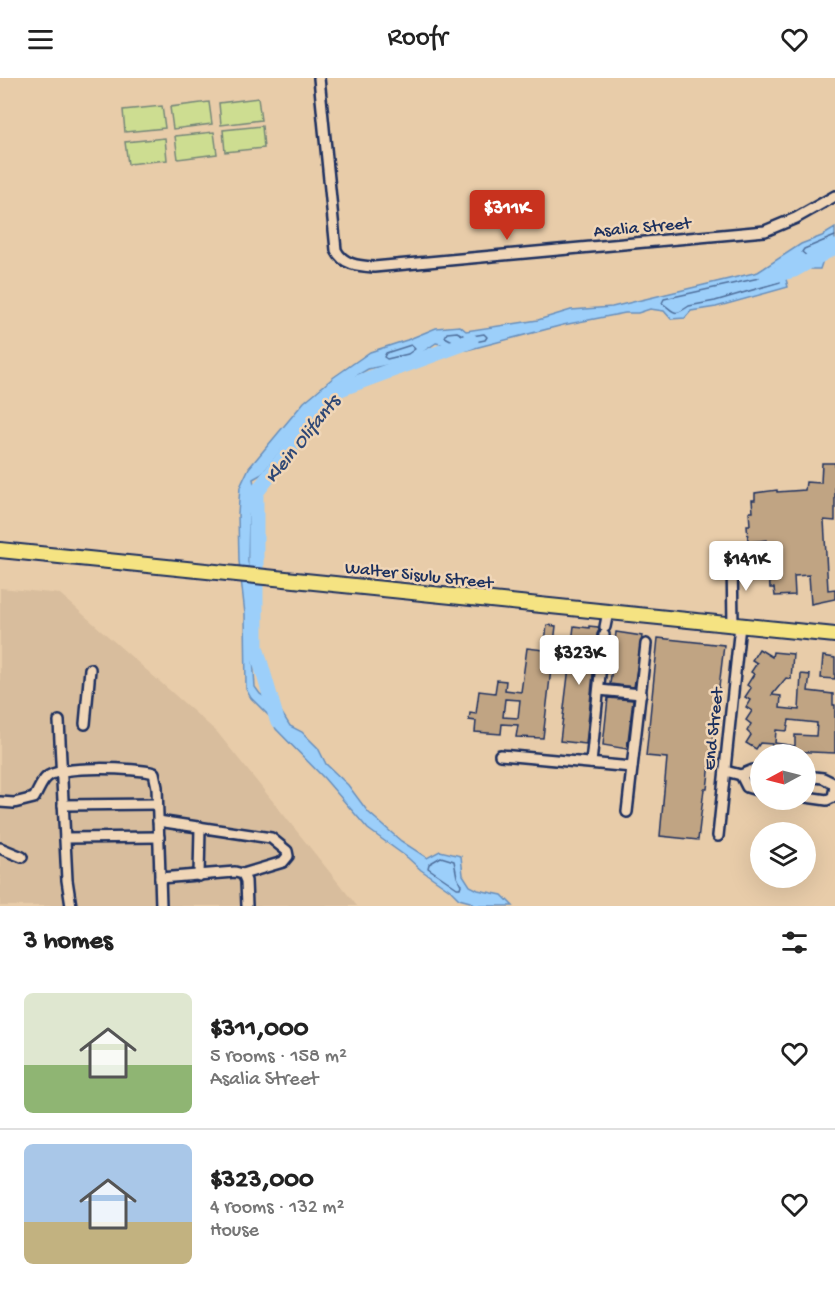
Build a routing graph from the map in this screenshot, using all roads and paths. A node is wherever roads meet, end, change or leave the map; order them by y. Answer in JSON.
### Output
{"nodes":[{"id":1,"x":319,"y":78,"type":"edge"},
{"id":2,"x":835,"y":196,"type":"edge"},
{"id":3,"x":0,"y":550,"type":"edge"},
{"id":4,"x":732,"y":559,"type":"dead end"},
{"id":5,"x":608,"y":612,"type":"junction"},
{"id":6,"x":736,"y":625,"type":"junction"},
{"id":7,"x":835,"y":635,"type":"edge"},
{"id":8,"x":646,"y":644,"type":"dead end"},
{"id":9,"x":90,"y":669,"type":"dead end"},
{"id":10,"x":599,"y":690,"type":"junction"},
{"id":11,"x":641,"y":694,"type":"junction"},
{"id":12,"x":59,"y":721,"type":"dead end"},
{"id":13,"x":85,"y":724,"type":"dead end"},
{"id":14,"x":500,"y":755,"type":"dead end"},
{"id":15,"x":591,"y":763,"type":"junction"},
{"id":16,"x":632,"y":768,"type":"junction"},
{"id":17,"x":61,"y":770,"type":"junction"},
{"id":18,"x":750,"y":770,"type":"edge"},
{"id":19,"x":725,"y":771,"type":"junction"},
{"id":20,"x":741,"y":775,"type":"junction"},
{"id":21,"x":816,"y":777,"type":"edge"},
{"id":22,"x":750,"y":788,"type":"edge"},
{"id":23,"x":816,"y":798,"type":"edge"},
{"id":24,"x":0,"y":802,"type":"edge"},
{"id":25,"x":157,"y":804,"type":"junction"},
{"id":26,"x":63,"y":805,"type":"junction"},
{"id":27,"x":627,"y":812,"type":"dead end"},
{"id":28,"x":158,"y":821,"type":"junction"},
{"id":29,"x":200,"y":827,"type":"junction"},
{"id":30,"x":718,"y":836,"type":"dead end"},
{"id":31,"x":159,"y":837,"type":"junction"},
{"id":32,"x":65,"y":838,"type":"junction"},
{"id":33,"x":0,"y":848,"type":"edge"},
{"id":34,"x":22,"y":857,"type":"dead end"},
{"id":35,"x":243,"y":874,"type":"junction"},
{"id":36,"x":199,"y":876,"type":"junction"},
{"id":37,"x":160,"y":878,"type":"junction"},
{"id":38,"x":71,"y":906,"type":"edge"},
{"id":39,"x":161,"y":906,"type":"edge"},
{"id":40,"x":248,"y":906,"type":"edge"}],
"edges":[{"from":1,"to":2,"type":"street","name":"Asalia Street"},
{"from":3,"to":5,"type":"highway","name":"Walter Sisulu Street"},
{"from":4,"to":6,"type":"street","name":"End Street"},
{"from":5,"to":6,"type":"highway","name":"Walter Sisulu Street"},
{"from":5,"to":10,"type":"street"},
{"from":6,"to":7,"type":"highway","name":"Walter Sisulu Street"},
{"from":6,"to":19,"type":"street","name":"End Street"},
{"from":8,"to":11,"type":"street"},
{"from":9,"to":13,"type":"street"},
{"from":10,"to":11,"type":"street"},
{"from":10,"to":15,"type":"street"},
{"from":11,"to":16,"type":"street"},
{"from":12,"to":17,"type":"street"},
{"from":14,"to":15,"type":"street"},
{"from":15,"to":16,"type":"street"},
{"from":16,"to":27,"type":"street"},
{"from":17,"to":24,"type":"street"},
{"from":17,"to":25,"type":"street"},
{"from":17,"to":26,"type":"street"},
{"from":18,"to":20,"type":"street"},
{"from":19,"to":20,"type":"street"},
{"from":19,"to":30,"type":"street","name":"End Street"},
{"from":20,"to":22,"type":"street"},
{"from":21,"to":23,"type":"street"},
{"from":25,"to":26,"type":"street"},
{"from":25,"to":28,"type":"street"},
{"from":26,"to":32,"type":"street"},
{"from":28,"to":29,"type":"street"},
{"from":28,"to":31,"type":"street"},
{"from":29,"to":35,"type":"street"},
{"from":29,"to":36,"type":"street"},
{"from":31,"to":32,"type":"street"},
{"from":31,"to":37,"type":"street"},
{"from":32,"to":38,"type":"street"},
{"from":33,"to":34,"type":"street"},
{"from":35,"to":36,"type":"street"},
{"from":35,"to":40,"type":"street"},
{"from":36,"to":37,"type":"street"},
{"from":37,"to":39,"type":"street"}]}
